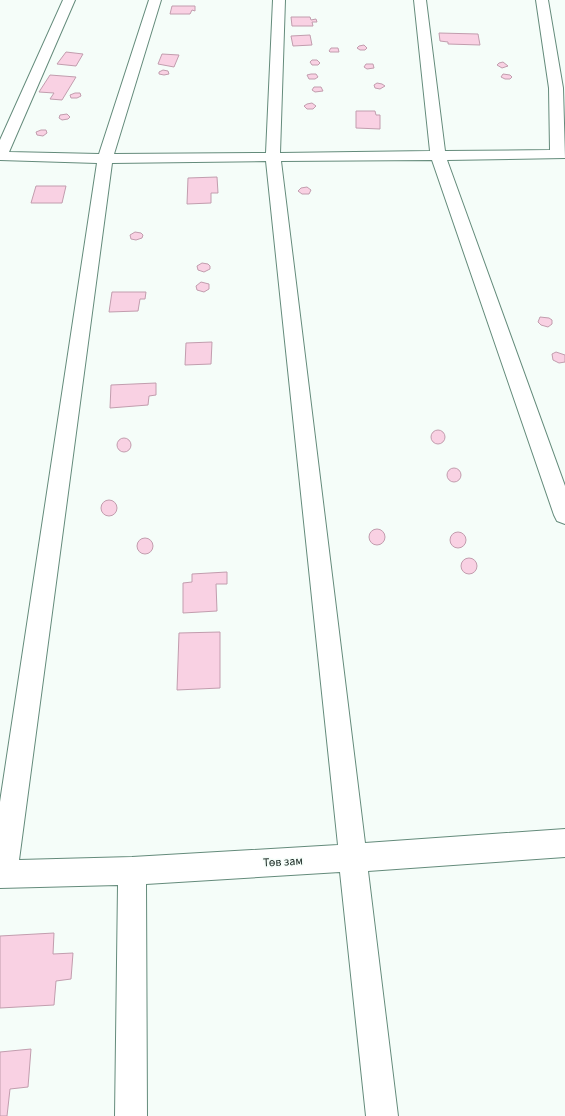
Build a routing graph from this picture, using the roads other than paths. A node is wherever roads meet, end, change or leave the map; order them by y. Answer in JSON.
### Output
{"nodes":[{"id":1,"x":69,"y":0,"type":"edge"},
{"id":2,"x":155,"y":0,"type":"edge"},
{"id":3,"x":279,"y":0,"type":"edge"},
{"id":4,"x":420,"y":0,"type":"edge"},
{"id":5,"x":542,"y":0,"type":"edge"},
{"id":6,"x":561,"y":154,"type":"edge"},
{"id":7,"x":0,"y":156,"type":"edge"},
{"id":8,"x":438,"y":156,"type":"junction"},
{"id":9,"x":273,"y":158,"type":"junction"},
{"id":10,"x":104,"y":159,"type":"junction"},
{"id":11,"x":565,"y":516,"type":"edge"},
{"id":12,"x":565,"y":843,"type":"edge"},
{"id":13,"x":352,"y":858,"type":"junction"},
{"id":14,"x":132,"y":871,"type":"junction"},
{"id":15,"x":2,"y":874,"type":"edge"},
{"id":16,"x":131,"y":1116,"type":"edge"},
{"id":17,"x":382,"y":1116,"type":"edge"}],
"edges":[{"from":1,"to":7,"type":"street"},
{"from":2,"to":10,"type":"street"},
{"from":3,"to":9,"type":"street"},
{"from":4,"to":8,"type":"street"},
{"from":5,"to":6,"type":"street"},
{"from":6,"to":8,"type":"street"},
{"from":7,"to":10,"type":"street"},
{"from":8,"to":9,"type":"street"},
{"from":8,"to":11,"type":"street"},
{"from":9,"to":10,"type":"street"},
{"from":9,"to":13,"type":"street"},
{"from":10,"to":15,"type":"street"},
{"from":12,"to":13,"type":"street","name":"Төв зам"},
{"from":13,"to":14,"type":"street","name":"Төв зам"},
{"from":13,"to":17,"type":"street"},
{"from":14,"to":15,"type":"street","name":"Төв зам"},
{"from":14,"to":16,"type":"street"}]}
